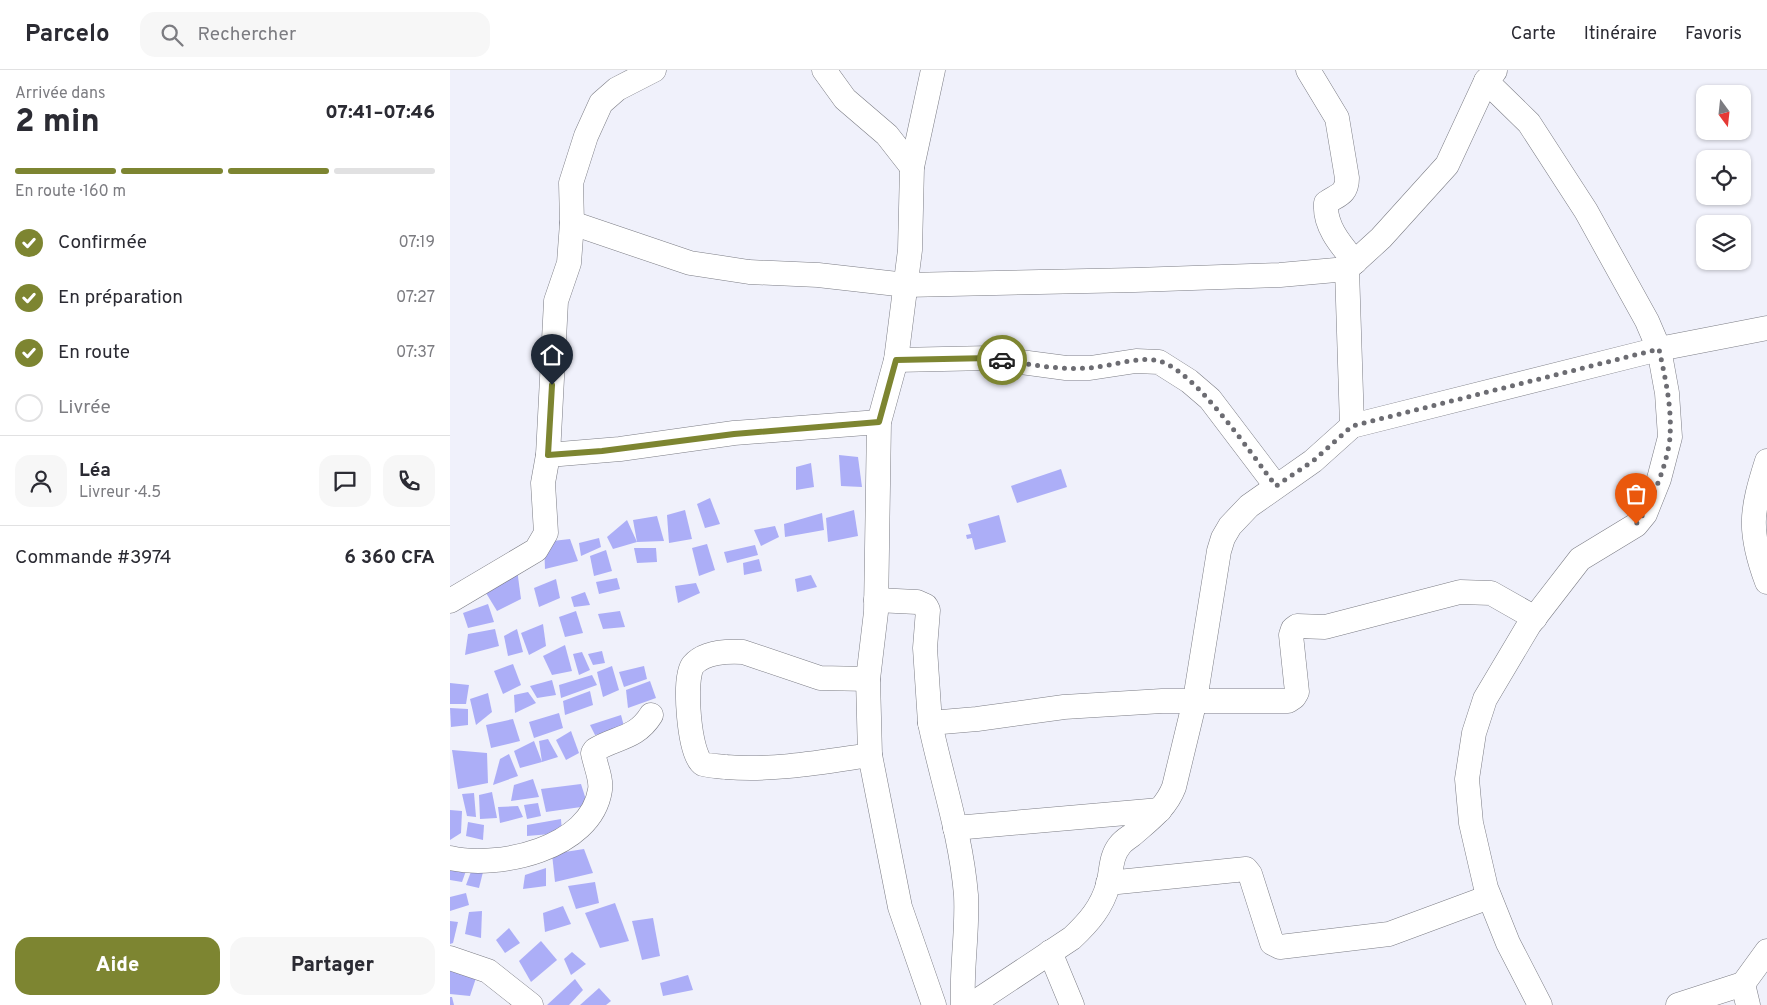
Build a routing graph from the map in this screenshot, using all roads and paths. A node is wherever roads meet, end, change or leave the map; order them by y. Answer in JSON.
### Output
{"nodes":[{"id":1,"x":654,"y":70,"type":"edge"},
{"id":2,"x":824,"y":70,"type":"edge"},
{"id":3,"x":933,"y":70,"type":"edge"},
{"id":4,"x":1308,"y":70,"type":"edge"},
{"id":5,"x":1491,"y":76,"type":"edge"},
{"id":6,"x":912,"y":167,"type":"junction"},
{"id":7,"x":572,"y":223,"type":"junction"},
{"id":8,"x":1351,"y":266,"type":"junction"},
{"id":9,"x":906,"y":285,"type":"junction"},
{"id":10,"x":1767,"y":328,"type":"edge"},
{"id":11,"x":1659,"y":349,"type":"junction"},
{"id":12,"x":896,"y":360,"type":"junction"},
{"id":13,"x":879,"y":422,"type":"junction"},
{"id":14,"x":1352,"y":426,"type":"junction"},
{"id":15,"x":548,"y":455,"type":"junction"},
{"id":16,"x":1767,"y":460,"type":"edge"},
{"id":17,"x":1276,"y":486,"type":"junction"},
{"id":18,"x":1767,"y":582,"type":"edge"},
{"id":19,"x":876,"y":600,"type":"junction"},
{"id":20,"x":450,"y":601,"type":"edge"},
{"id":21,"x":1535,"y":618,"type":"junction"},
{"id":22,"x":868,"y":680,"type":"junction"},
{"id":23,"x":1195,"y":700,"type":"junction"},
{"id":24,"x":651,"y":715,"type":"dead end"},
{"id":25,"x":930,"y":723,"type":"junction"},
{"id":26,"x":870,"y":755,"type":"junction"},
{"id":27,"x":1160,"y":810,"type":"junction"},
{"id":28,"x":956,"y":828,"type":"junction"},
{"id":29,"x":450,"y":858,"type":"edge"},
{"id":30,"x":1108,"y":883,"type":"junction"},
{"id":31,"x":1489,"y":897,"type":"junction"},
{"id":32,"x":1767,"y":951,"type":"edge"},
{"id":33,"x":1050,"y":952,"type":"junction"},
{"id":34,"x":450,"y":958,"type":"edge"},
{"id":35,"x":1745,"y":994,"type":"edge"},
{"id":36,"x":531,"y":1005,"type":"edge"},
{"id":37,"x":934,"y":1005,"type":"edge"},
{"id":38,"x":963,"y":1005,"type":"edge"},
{"id":39,"x":971,"y":1005,"type":"edge"},
{"id":40,"x":1072,"y":1005,"type":"edge"},
{"id":41,"x":1540,"y":1005,"type":"edge"},
{"id":42,"x":1678,"y":1005,"type":"edge"}],
"edges":[{"from":1,"to":7,"type":"street"},
{"from":2,"to":6,"type":"street"},
{"from":3,"to":6,"type":"street"},
{"from":4,"to":8,"type":"street"},
{"from":5,"to":8,"type":"street"},
{"from":5,"to":11,"type":"street"},
{"from":6,"to":9,"type":"street"},
{"from":7,"to":9,"type":"street"},
{"from":7,"to":15,"type":"street"},
{"from":8,"to":9,"type":"street"},
{"from":8,"to":14,"type":"street"},
{"from":9,"to":12,"type":"street"},
{"from":10,"to":11,"type":"street"},
{"from":11,"to":14,"type":"street"},
{"from":11,"to":21,"type":"street"},
{"from":12,"to":13,"type":"street"},
{"from":12,"to":17,"type":"street"},
{"from":13,"to":15,"type":"street"},
{"from":13,"to":19,"type":"street"},
{"from":14,"to":17,"type":"street"},
{"from":15,"to":20,"type":"street"},
{"from":16,"to":18,"type":"street"},
{"from":17,"to":23,"type":"street"},
{"from":19,"to":22,"type":"street"},
{"from":19,"to":25,"type":"street"},
{"from":21,"to":23,"type":"street"},
{"from":21,"to":31,"type":"street"},
{"from":22,"to":26,"type":"street"},
{"from":22,"to":26,"type":"street"},
{"from":23,"to":25,"type":"street"},
{"from":23,"to":27,"type":"street"},
{"from":24,"to":29,"type":"street"},
{"from":25,"to":28,"type":"street"},
{"from":26,"to":37,"type":"street"},
{"from":27,"to":28,"type":"street"},
{"from":27,"to":30,"type":"street"},
{"from":28,"to":38,"type":"street"},
{"from":30,"to":31,"type":"street"},
{"from":30,"to":33,"type":"street"},
{"from":31,"to":41,"type":"street"},
{"from":32,"to":35,"type":"street"},
{"from":33,"to":39,"type":"street"},
{"from":33,"to":40,"type":"street"},
{"from":34,"to":36,"type":"street"},
{"from":35,"to":42,"type":"street"}]}
